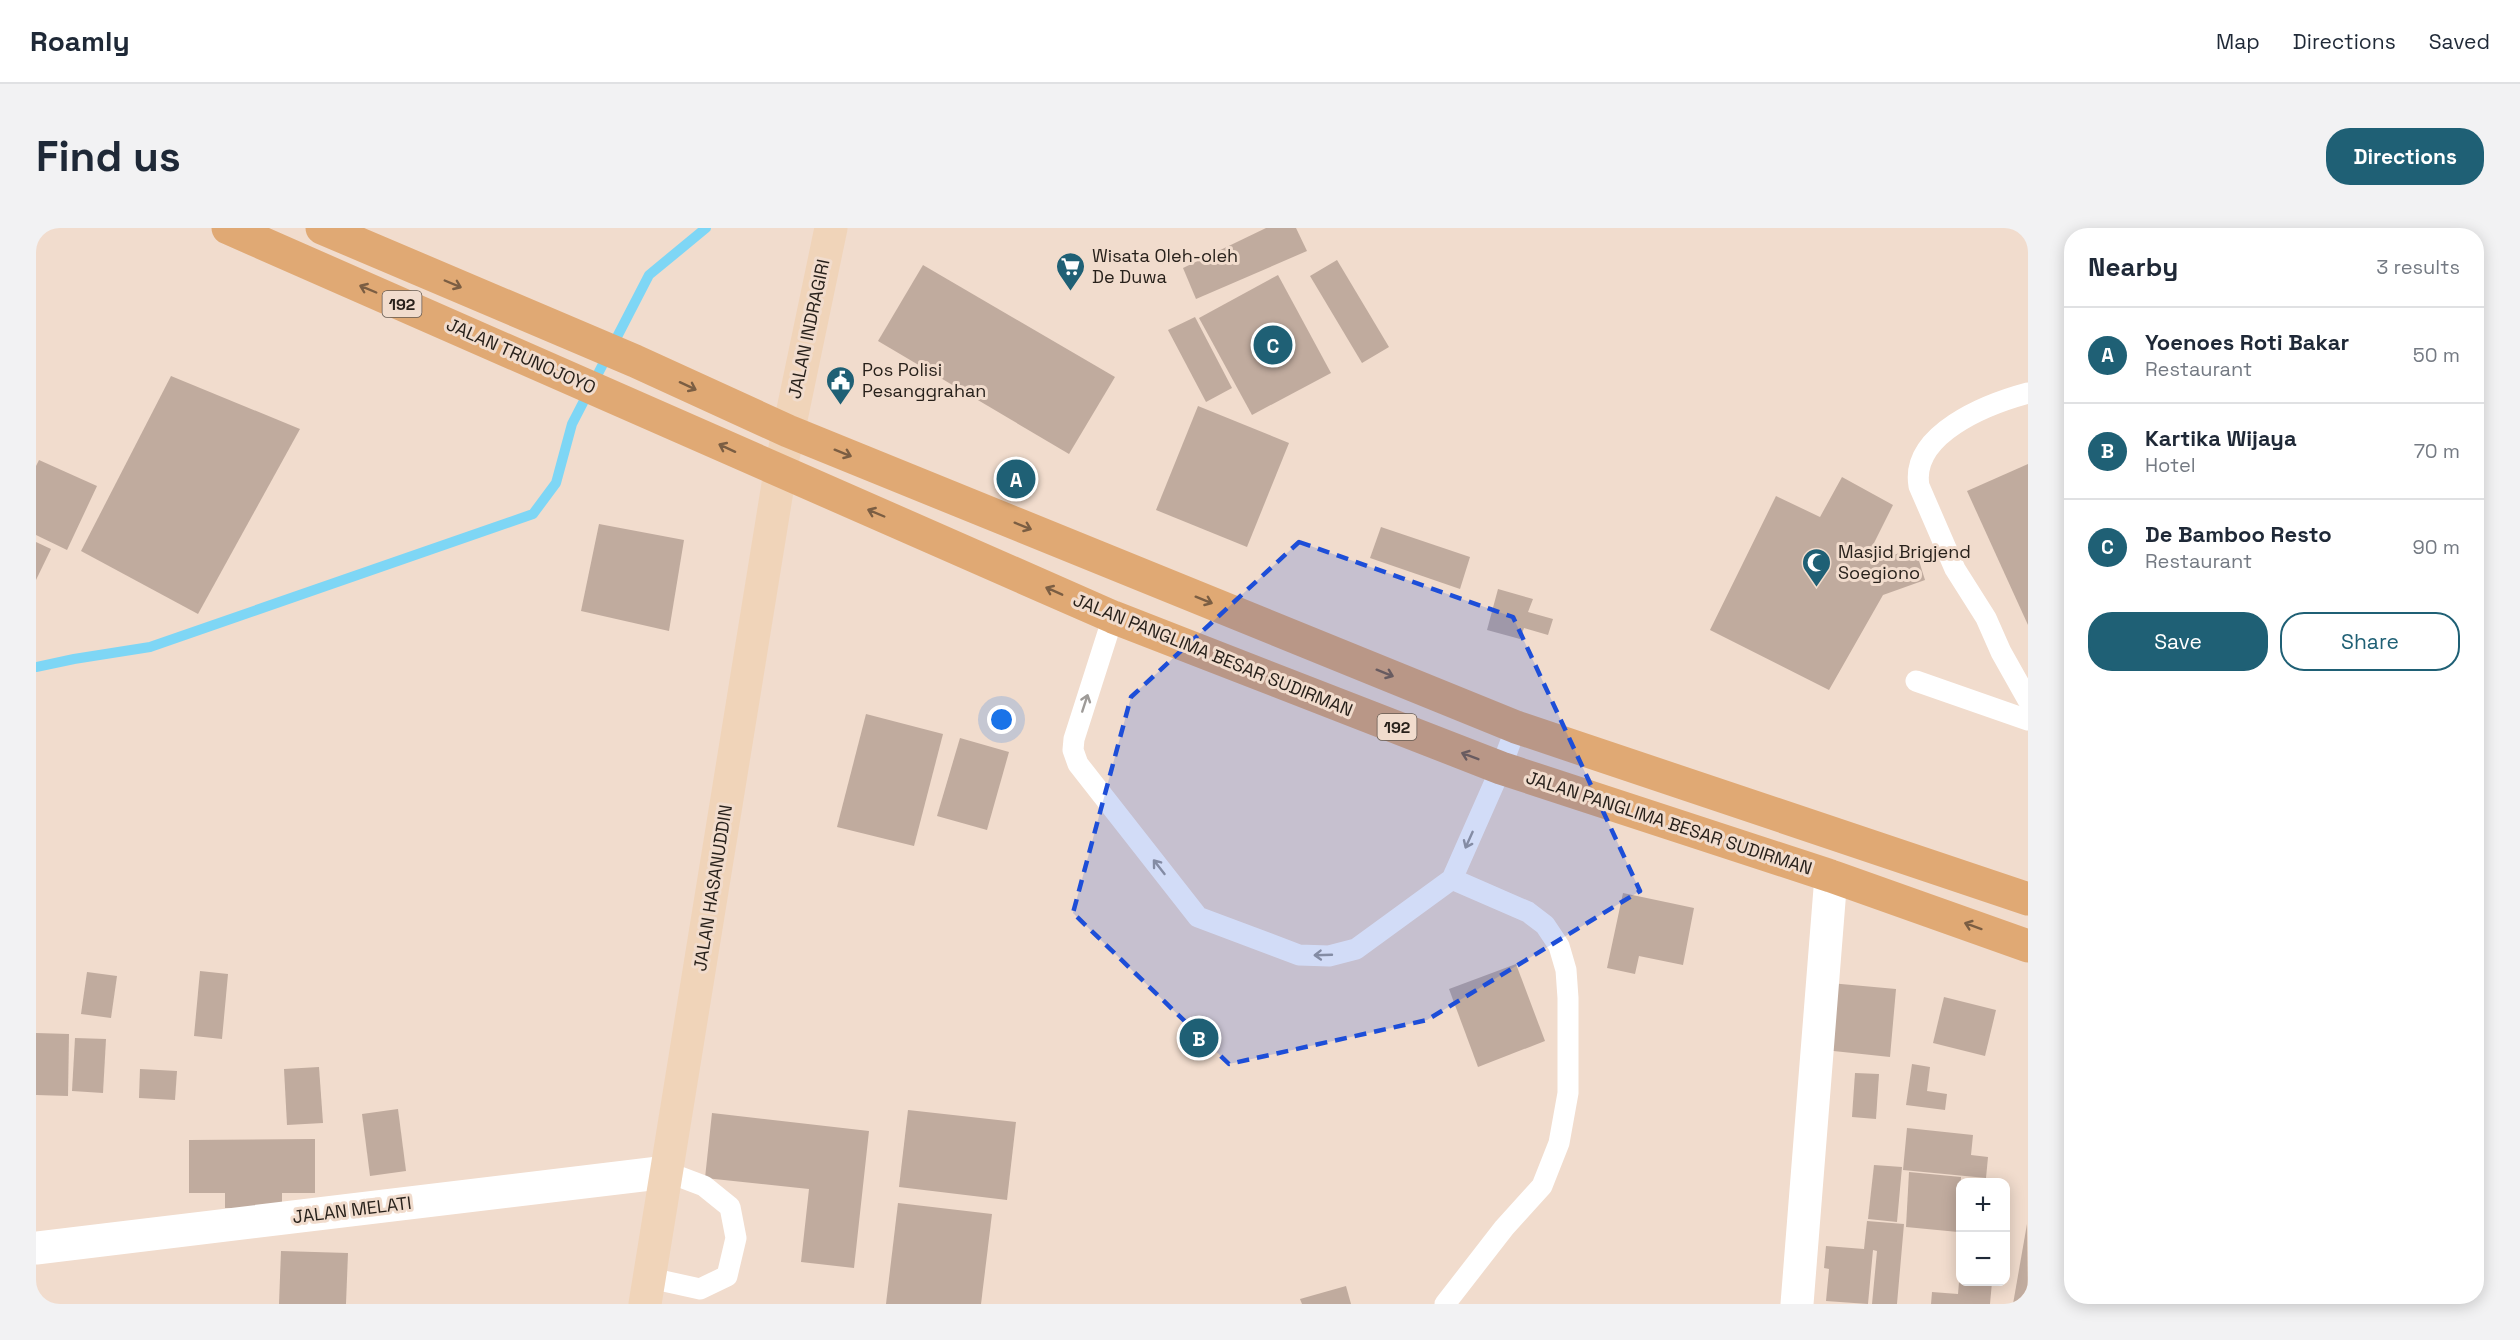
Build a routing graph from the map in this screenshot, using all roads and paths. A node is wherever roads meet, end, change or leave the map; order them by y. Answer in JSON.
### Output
{"nodes":[{"id":1,"x":228,"y":228,"type":"edge"},
{"id":2,"x":322,"y":228,"type":"edge"},
{"id":3,"x":831,"y":228,"type":"edge"},
{"id":4,"x":2028,"y":393,"type":"edge"},
{"id":5,"x":788,"y":431,"type":"junction"},
{"id":6,"x":780,"y":472,"type":"junction"},
{"id":7,"x":1113,"y":617,"type":"junction"},
{"id":8,"x":1916,"y":681,"type":"dead end"},
{"id":9,"x":2028,"y":700,"type":"edge"},
{"id":10,"x":2028,"y":720,"type":"edge"},
{"id":11,"x":1516,"y":727,"type":"junction"},
{"id":12,"x":1501,"y":768,"type":"junction"},
{"id":13,"x":1831,"y":876,"type":"junction"},
{"id":14,"x":1452,"y":879,"type":"junction"},
{"id":15,"x":2028,"y":899,"type":"edge"},
{"id":16,"x":2028,"y":946,"type":"edge"},
{"id":17,"x":667,"y":1172,"type":"junction"},
{"id":18,"x":36,"y":1248,"type":"edge"},
{"id":19,"x":647,"y":1291,"type":"edge"},
{"id":20,"x":1445,"y":1304,"type":"edge"},
{"id":21,"x":1797,"y":1304,"type":"edge"}],
"edges":[{"from":6,"to":1,"type":"main road","name":"JALAN TRUNOJOYO","number":"192","one_way":true},
{"from":2,"to":5,"type":"main road","name":"JALAN TRUNOJOYO","number":"192","one_way":true},
{"from":3,"to":5,"type":"main road","name":"JALAN INDRAGIRI"},
{"from":4,"to":9,"type":"lane"},
{"from":5,"to":6,"type":"main road","name":"JALAN INDRAGIRI"},
{"from":5,"to":11,"type":"main road","number":"192","one_way":true},
{"from":7,"to":6,"type":"main road","name":"JALAN PANGLIMA BESAR SUDIRMAN","number":"192","one_way":true},
{"from":6,"to":17,"type":"main road","name":"JALAN HASANUDDIN"},
{"from":12,"to":7,"type":"main road","name":"JALAN PANGLIMA BESAR SUDIRMAN","number":"192","one_way":true},
{"from":14,"to":7,"type":"lane","one_way":true},
{"from":8,"to":10,"type":"lane"},
{"from":11,"to":12,"type":"lane"},
{"from":11,"to":15,"type":"main road","number":"192"},
{"from":12,"to":13,"type":"main road","name":"JALAN PANGLIMA BESAR SUDIRMAN","number":"192"},
{"from":12,"to":14,"type":"lane","one_way":true},
{"from":16,"to":13,"type":"main road","name":"JALAN PANGLIMA BESAR SUDIRMAN","number":"192","one_way":true},
{"from":13,"to":21,"type":"street"},
{"from":14,"to":20,"type":"lane"},
{"from":17,"to":18,"type":"street","name":"JALAN MELATI"},
{"from":17,"to":19,"type":"main road","name":"JALAN HASANUDDIN"},
{"from":17,"to":19,"type":"lane"}]}
